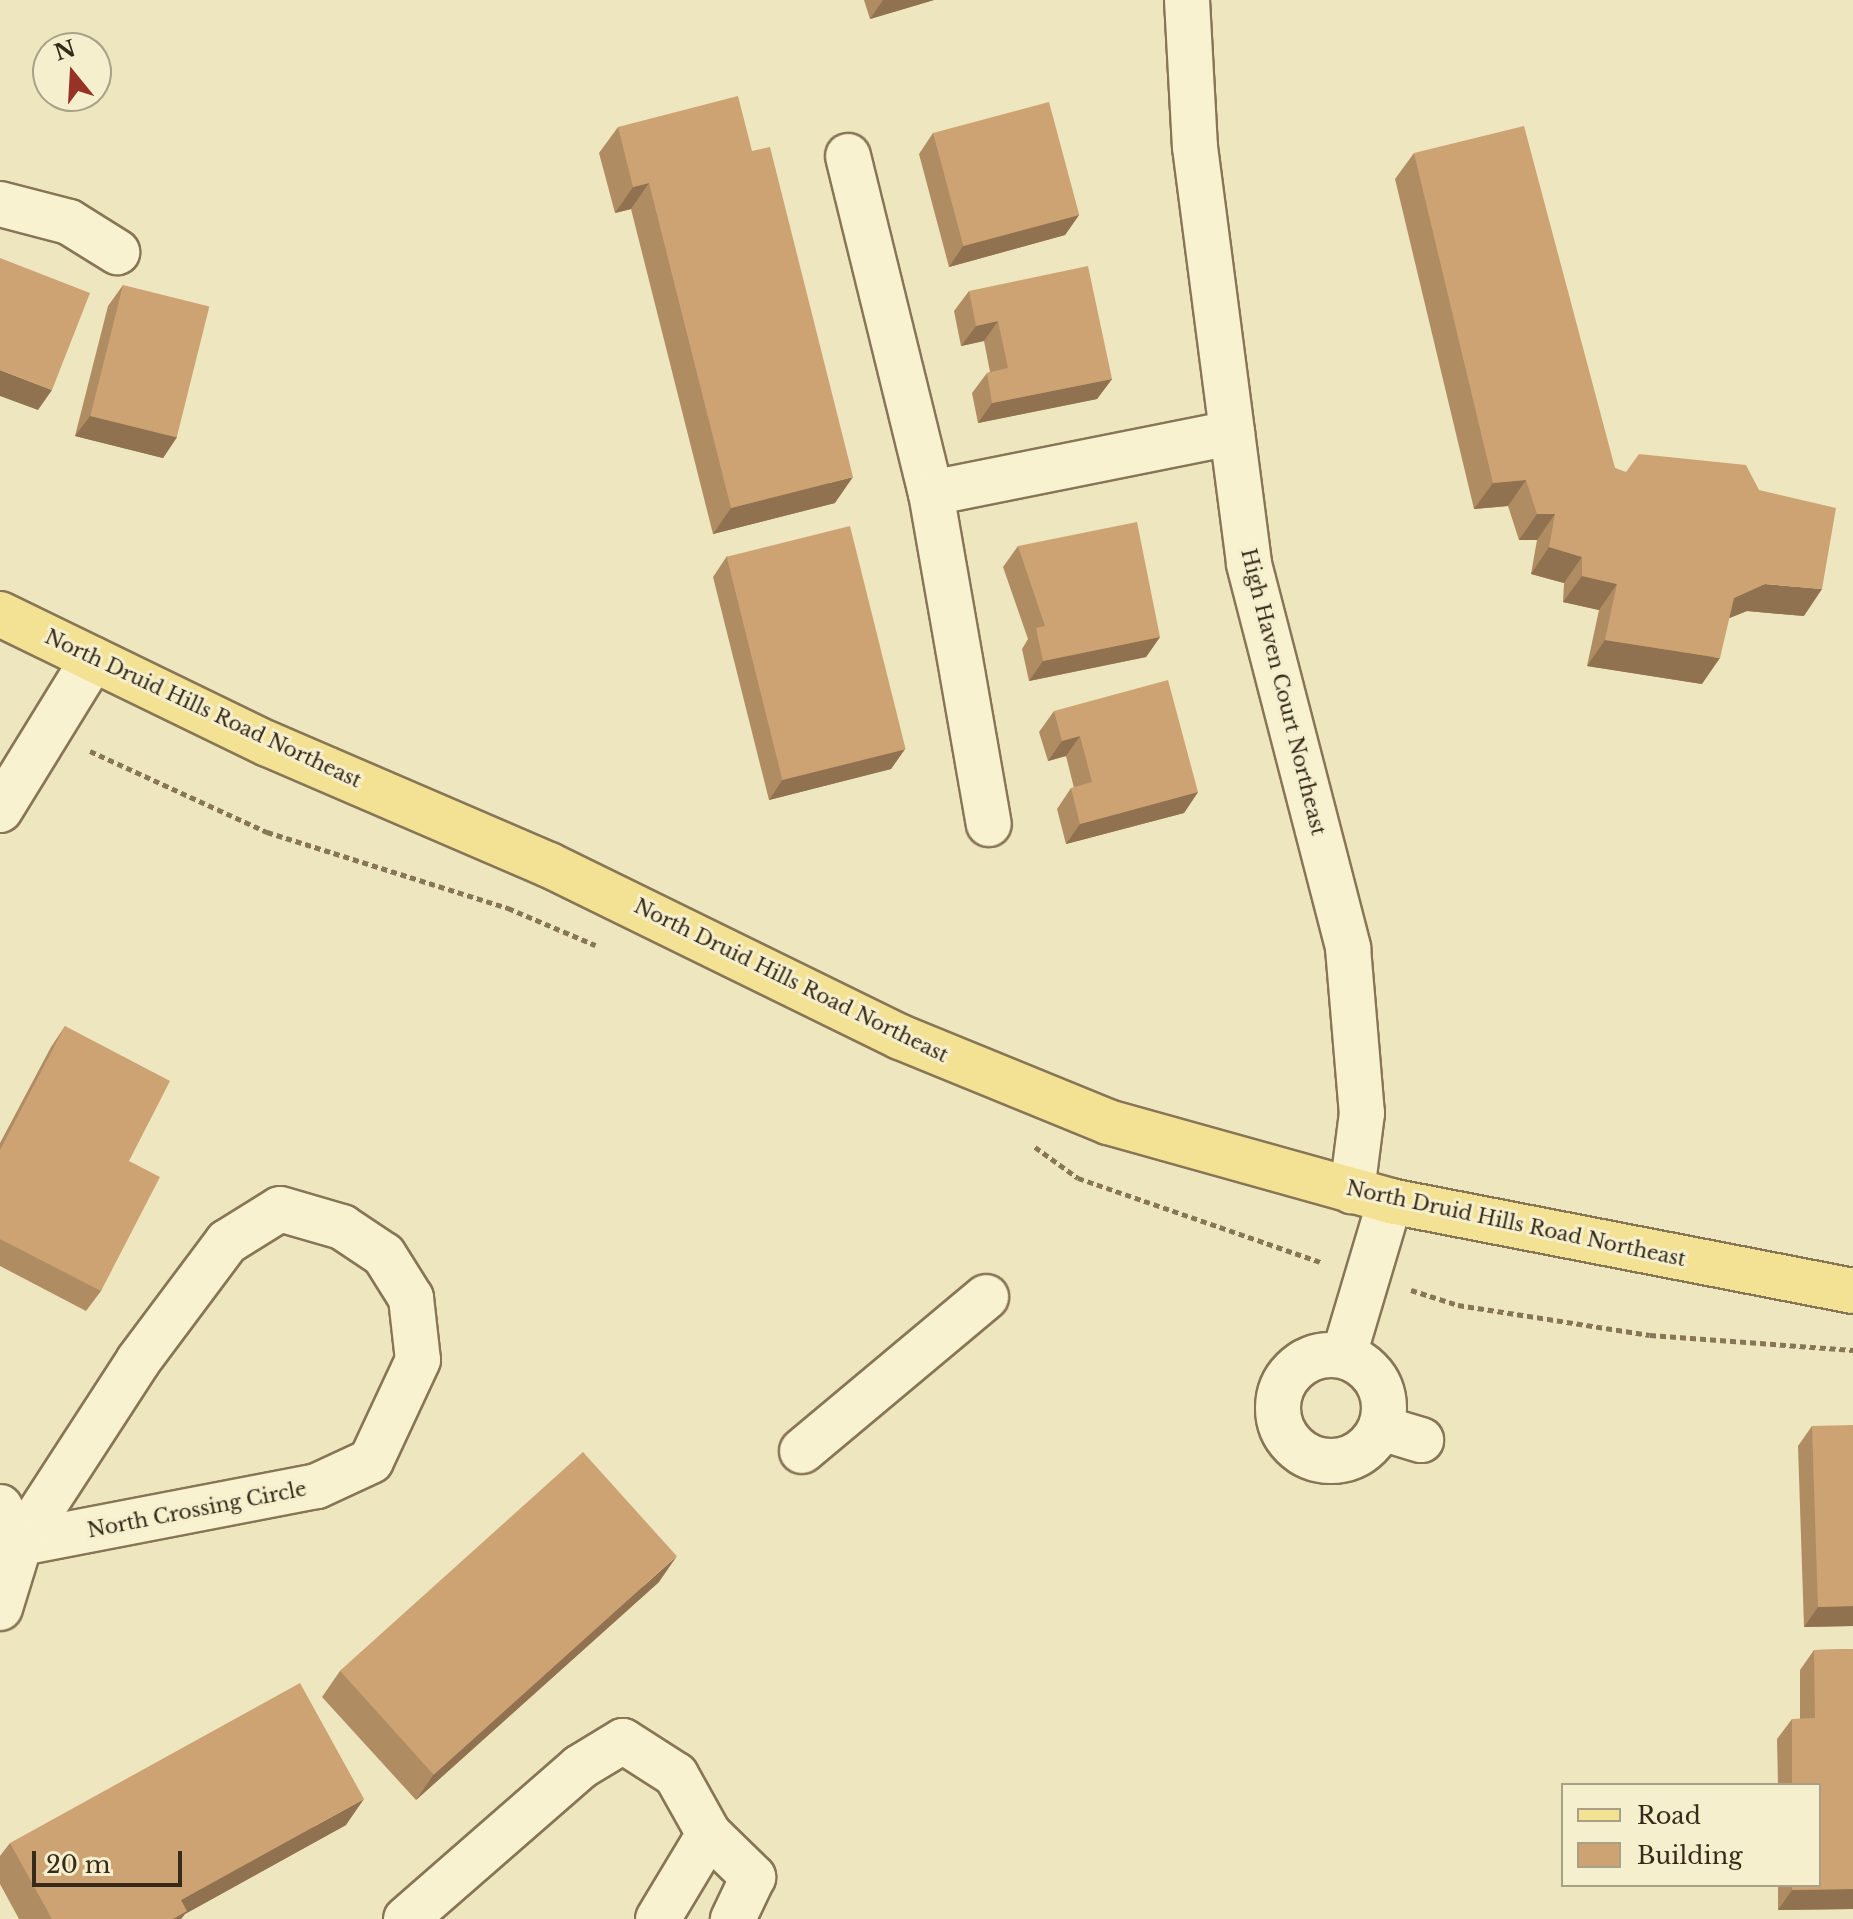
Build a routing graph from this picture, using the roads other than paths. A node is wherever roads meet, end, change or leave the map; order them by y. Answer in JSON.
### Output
{"nodes":[{"id":1,"x":1187,"y":0,"type":"edge"},
{"id":2,"x":848,"y":156,"type":"dead end"},
{"id":3,"x":0,"y":204,"type":"edge"},
{"id":4,"x":117,"y":252,"type":"dead end"},
{"id":5,"x":1232,"y":433,"type":"junction"},
{"id":6,"x":931,"y":493,"type":"junction"},
{"id":7,"x":3,"y":621,"type":"edge"},
{"id":8,"x":93,"y":659,"type":"junction"},
{"id":9,"x":0,"y":810,"type":"edge"},
{"id":10,"x":989,"y":824,"type":"dead end"},
{"id":11,"x":1371,"y":1196,"type":"junction"},
{"id":12,"x":1853,"y":1291,"type":"edge"},
{"id":13,"x":986,"y":1297,"type":"dead end"},
{"id":14,"x":1344,"y":1355,"type":"junction"},
{"id":15,"x":802,"y":1451,"type":"dead end"},
{"id":16,"x":10,"y":1525,"type":"edge"},
{"id":17,"x":0,"y":1608,"type":"edge"},
{"id":18,"x":709,"y":1834,"type":"junction"},
{"id":19,"x":406,"y":1919,"type":"edge"},
{"id":20,"x":658,"y":1919,"type":"edge"},
{"id":21,"x":733,"y":1919,"type":"edge"}],
"edges":[{"from":1,"to":5,"type":"street","name":"High Haven Court Northeast"},
{"from":2,"to":6,"type":"street"},
{"from":3,"to":4,"type":"street"},
{"from":5,"to":6,"type":"street"},
{"from":5,"to":11,"type":"street","name":"High Haven Court Northeast"},
{"from":6,"to":10,"type":"street"},
{"from":7,"to":8,"type":"main road","name":"North Druid Hills Road Northeast"},
{"from":8,"to":9,"type":"street"},
{"from":8,"to":11,"type":"main road","name":"North Druid Hills Road Northeast"},
{"from":11,"to":12,"type":"main road","name":"North Druid Hills Road Northeast"},
{"from":11,"to":14,"type":"street","name":"High Haven Court Northeast"},
{"from":13,"to":15,"type":"street"},
{"from":14,"to":14,"type":"street"},
{"from":16,"to":16,"type":"street","name":"North Crossing Circle"},
{"from":16,"to":17,"type":"street","name":"North Crossing Circle"},
{"from":18,"to":19,"type":"street"},
{"from":18,"to":20,"type":"street"},
{"from":18,"to":21,"type":"street"}]}
